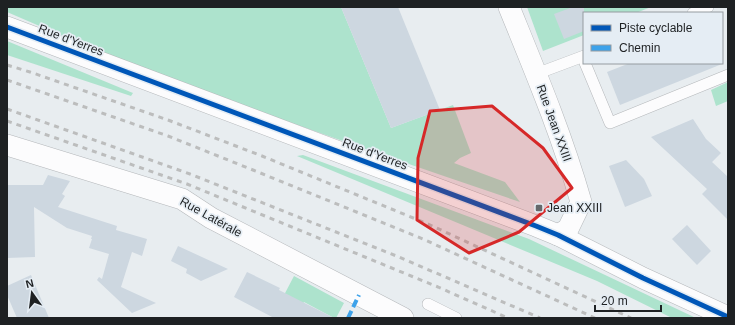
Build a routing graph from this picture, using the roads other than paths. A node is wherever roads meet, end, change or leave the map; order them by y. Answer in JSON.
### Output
{"nodes":[{"id":1,"x":509,"y":7,"type":"edge"},
{"id":2,"x":708,"y":7,"type":"edge"},
{"id":3,"x":696,"y":12,"type":"edge"},
{"id":4,"x":7,"y":27,"type":"edge"},
{"id":5,"x":583,"y":59,"type":"edge"},
{"id":6,"x":586,"y":64,"type":"edge"},
{"id":7,"x":536,"y":74,"type":"junction"},
{"id":8,"x":728,"y":75,"type":"edge"},
{"id":9,"x":7,"y":145,"type":"edge"},
{"id":10,"x":558,"y":235,"type":"junction"},
{"id":11,"x":428,"y":304,"type":"dead end"},
{"id":12,"x":728,"y":317,"type":"edge"},
{"id":13,"x":403,"y":318,"type":"edge"},
{"id":14,"x":456,"y":318,"type":"edge"}],
"edges":[{"from":1,"to":7,"type":"street","name":"Rue Jean XXIII"},
{"from":2,"to":3,"type":"lane"},
{"from":4,"to":10,"type":"street","name":"Rue d'Yerres"},
{"from":5,"to":7,"type":"lane"},
{"from":6,"to":8,"type":"lane"},
{"from":7,"to":10,"type":"street","name":"Rue Jean XXIII"},
{"from":9,"to":13,"type":"street","name":"Rue Latérale"},
{"from":10,"to":12,"type":"street","name":"Rue d'Yerres"},
{"from":11,"to":14,"type":"lane"}]}
